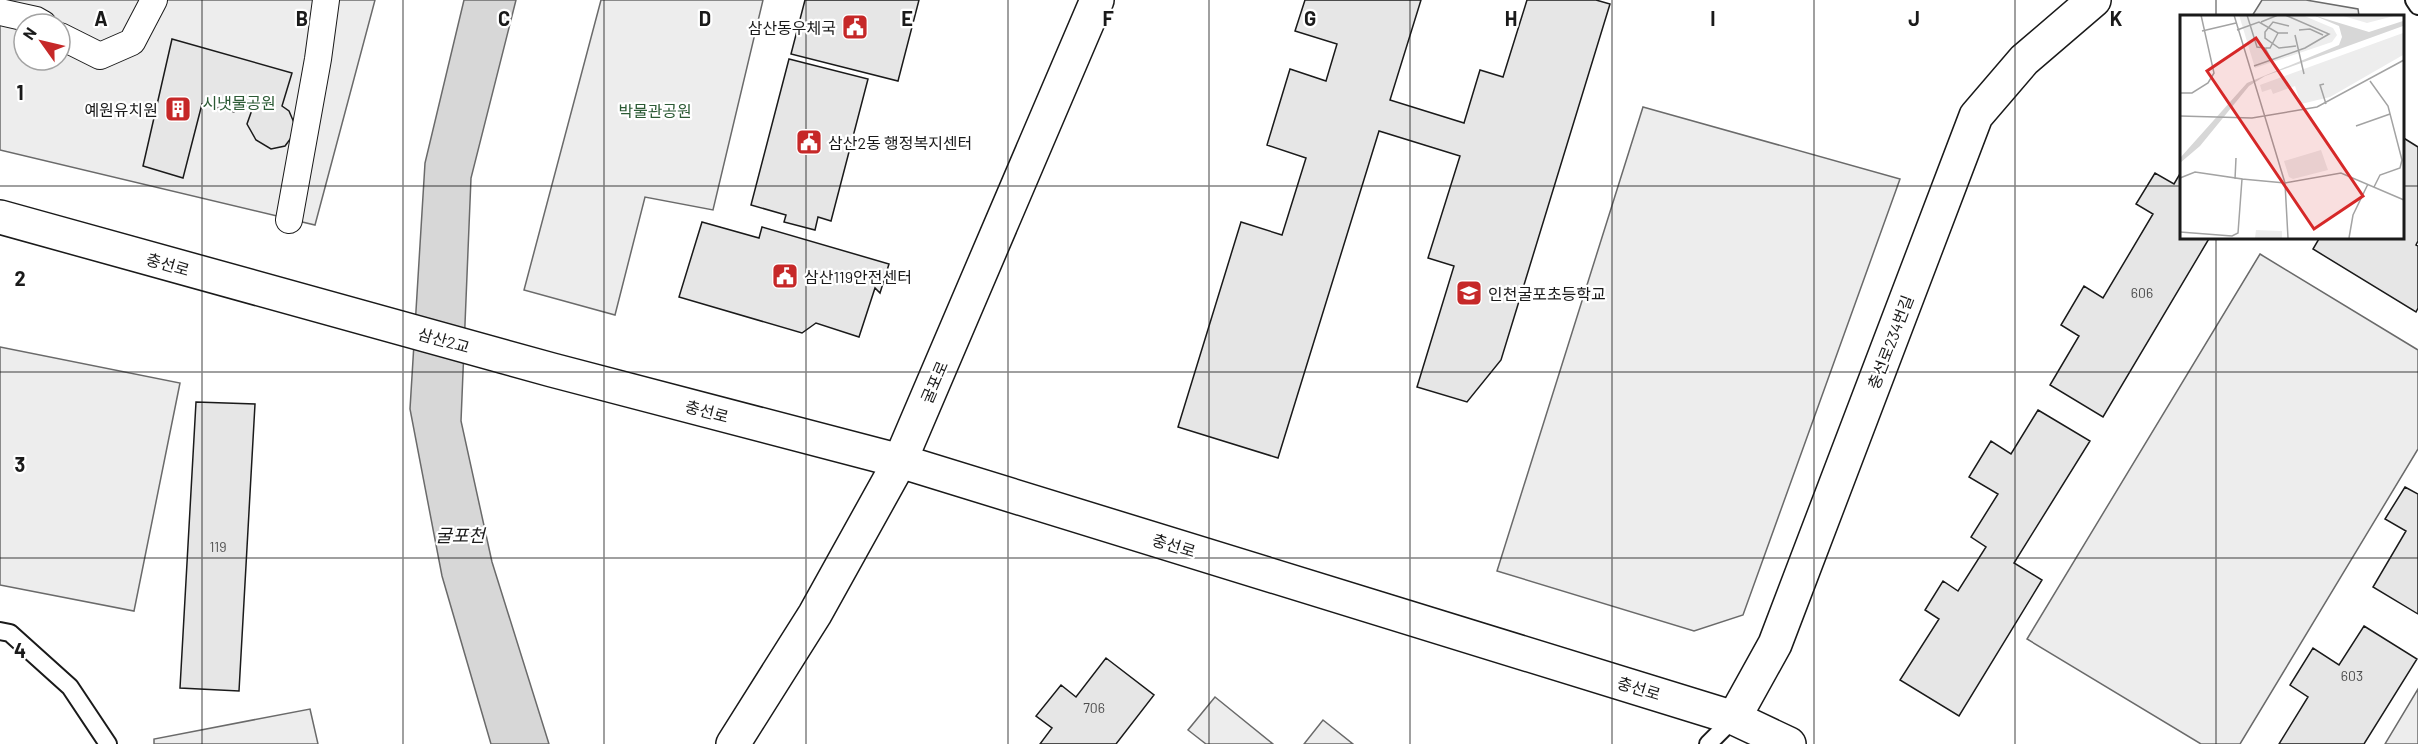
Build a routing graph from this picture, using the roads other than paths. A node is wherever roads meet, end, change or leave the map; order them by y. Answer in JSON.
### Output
{"nodes":[{"id":1,"x":3,"y":0,"type":"edge"},
{"id":2,"x":154,"y":0,"type":"edge"},
{"id":3,"x":326,"y":0,"type":"edge"},
{"id":4,"x":1097,"y":0,"type":"edge"},
{"id":5,"x":2094,"y":0,"type":"edge"},
{"id":6,"x":2414,"y":0,"type":"edge"},
{"id":7,"x":2418,"y":6,"type":"edge"},
{"id":8,"x":0,"y":10,"type":"edge"},
{"id":9,"x":72,"y":42,"type":"edge"},
{"id":10,"x":0,"y":217,"type":"edge"},
{"id":11,"x":289,"y":220,"type":"dead end"},
{"id":12,"x":335,"y":310,"type":"joint"},
{"id":13,"x":552,"y":370,"type":"joint"},
{"id":14,"x":900,"y":461,"type":"junction"},
{"id":15,"x":0,"y":631,"type":"edge"},
{"id":16,"x":1734,"y":717,"type":"junction"},
{"id":17,"x":108,"y":744,"type":"edge"},
{"id":18,"x":733,"y":744,"type":"edge"},
{"id":19,"x":1708,"y":744,"type":"edge"},
{"id":20,"x":1789,"y":744,"type":"edge"}],
"edges":[{"from":1,"to":8,"type":"street"},
{"from":2,"to":9,"type":"street"},
{"from":3,"to":11,"type":"street"},
{"from":4,"to":14,"type":"street","name":"굴포로"},
{"from":5,"to":16,"type":"street","name":"충선로234번길"},
{"from":6,"to":7,"type":"lane"},
{"from":10,"to":12,"type":"street","name":"충선로"},
{"from":12,"to":13,"type":"street","name":"삼산2교"},
{"from":13,"to":14,"type":"street","name":"충선로"},
{"from":14,"to":16,"type":"street","name":"충선로"},
{"from":14,"to":18,"type":"street","name":"굴포로"},
{"from":15,"to":17,"type":"lane"},
{"from":16,"to":19,"type":"lane"},
{"from":16,"to":20,"type":"street","name":"충선로"}]}
